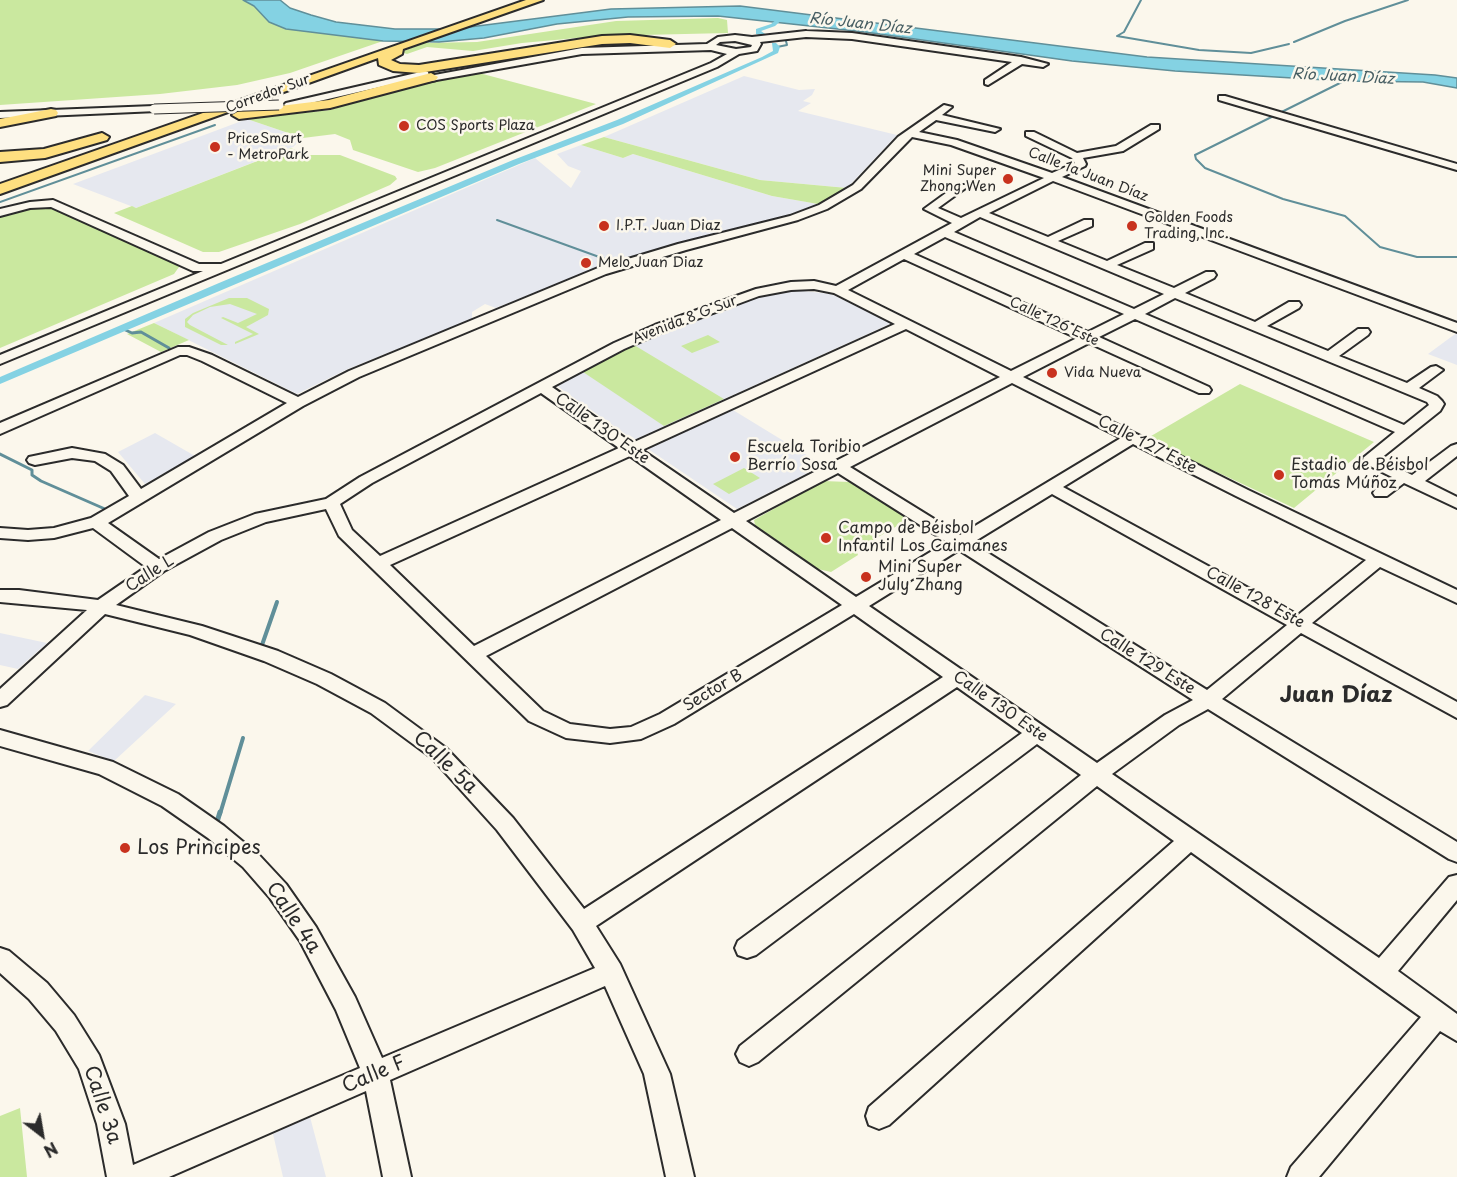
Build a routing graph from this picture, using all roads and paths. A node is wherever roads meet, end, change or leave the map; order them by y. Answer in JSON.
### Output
{"nodes":[{"id":1,"x":515,"y":0,"type":"edge"},
{"id":2,"x":538,"y":0,"type":"edge"},
{"id":3,"x":754,"y":42,"type":"junction"},
{"id":4,"x":673,"y":45,"type":"junction"},
{"id":5,"x":714,"y":46,"type":"junction"},
{"id":6,"x":393,"y":47,"type":"junction"},
{"id":7,"x":736,"y":52,"type":"junction"},
{"id":8,"x":1019,"y":62,"type":"junction"},
{"id":9,"x":705,"y":64,"type":"junction"},
{"id":10,"x":1042,"y":65,"type":"dead end"},
{"id":11,"x":431,"y":77,"type":"junction"},
{"id":12,"x":988,"y":82,"type":"dead end"},
{"id":13,"x":223,"y":102,"type":"junction"},
{"id":14,"x":622,"y":104,"type":"junction"},
{"id":15,"x":284,"y":105,"type":"junction"},
{"id":16,"x":947,"y":107,"type":"dead end"},
{"id":17,"x":592,"y":110,"type":"junction"},
{"id":18,"x":51,"y":113,"type":"junction"},
{"id":19,"x":0,"y":115,"type":"edge"},
{"id":20,"x":933,"y":117,"type":"junction"},
{"id":21,"x":0,"y":123,"type":"edge"},
{"id":22,"x":575,"y":123,"type":"junction"},
{"id":23,"x":1155,"y":127,"type":"dead end"},
{"id":24,"x":995,"y":129,"type":"dead end"},
{"id":25,"x":909,"y":133,"type":"junction"},
{"id":26,"x":157,"y":134,"type":"junction"},
{"id":27,"x":1030,"y":134,"type":"dead end"},
{"id":28,"x":1077,"y":156,"type":"junction"},
{"id":29,"x":0,"y":158,"type":"edge"},
{"id":30,"x":1457,"y":162,"type":"edge"},
{"id":31,"x":1457,"y":167,"type":"edge"},
{"id":32,"x":1051,"y":177,"type":"junction"},
{"id":33,"x":0,"y":180,"type":"edge"},
{"id":34,"x":961,"y":187,"type":"dead end"},
{"id":35,"x":0,"y":189,"type":"edge"},
{"id":36,"x":0,"y":209,"type":"edge"},
{"id":37,"x":0,"y":213,"type":"edge"},
{"id":38,"x":979,"y":213,"type":"junction"},
{"id":39,"x":961,"y":222,"type":"junction"},
{"id":40,"x":1088,"y":223,"type":"dead end"},
{"id":41,"x":944,"y":232,"type":"junction"},
{"id":42,"x":1049,"y":241,"type":"junction"},
{"id":43,"x":1149,"y":246,"type":"dead end"},
{"id":44,"x":904,"y":254,"type":"junction"},
{"id":45,"x":241,"y":260,"type":"junction"},
{"id":46,"x":1108,"y":265,"type":"junction"},
{"id":47,"x":202,"y":270,"type":"junction"},
{"id":48,"x":1210,"y":274,"type":"dead end"},
{"id":49,"x":838,"y":290,"type":"junction"},
{"id":50,"x":1174,"y":293,"type":"junction"},
{"id":51,"x":1294,"y":305,"type":"dead end"},
{"id":52,"x":1134,"y":314,"type":"junction"},
{"id":53,"x":906,"y":324,"type":"junction"},
{"id":54,"x":1256,"y":327,"type":"junction"},
{"id":55,"x":1457,"y":328,"type":"edge"},
{"id":56,"x":1363,"y":332,"type":"dead end"},
{"id":57,"x":1089,"y":338,"type":"junction"},
{"id":58,"x":0,"y":351,"type":"edge"},
{"id":59,"x":1329,"y":357,"type":"junction"},
{"id":60,"x":0,"y":360,"type":"edge"},
{"id":61,"x":1436,"y":370,"type":"dead end"},
{"id":62,"x":1012,"y":377,"type":"junction"},
{"id":63,"x":542,"y":387,"type":"junction"},
{"id":64,"x":1408,"y":389,"type":"junction"},
{"id":65,"x":1204,"y":390,"type":"dead end"},
{"id":66,"x":298,"y":403,"type":"junction"},
{"id":67,"x":0,"y":429,"type":"edge"},
{"id":68,"x":1404,"y":430,"type":"junction"},
{"id":69,"x":1133,"y":438,"type":"junction"},
{"id":70,"x":630,"y":449,"type":"junction"},
{"id":71,"x":1457,"y":449,"type":"edge"},
{"id":72,"x":34,"y":460,"type":"dead end"},
{"id":73,"x":840,"y":467,"type":"junction"},
{"id":74,"x":1408,"y":480,"type":"junction"},
{"id":75,"x":1051,"y":487,"type":"junction"},
{"id":76,"x":1381,"y":493,"type":"dead end"},
{"id":77,"x":138,"y":496,"type":"junction"},
{"id":78,"x":1457,"y":503,"type":"edge"},
{"id":79,"x":332,"y":504,"type":"junction"},
{"id":80,"x":735,"y":521,"type":"junction"},
{"id":81,"x":97,"y":522,"type":"junction"},
{"id":82,"x":0,"y":533,"type":"edge"},
{"id":83,"x":961,"y":542,"type":"junction"},
{"id":84,"x":1378,"y":559,"type":"junction"},
{"id":85,"x":378,"y":564,"type":"junction"},
{"id":86,"x":158,"y":567,"type":"junction"},
{"id":87,"x":0,"y":596,"type":"edge"},
{"id":88,"x":1457,"y":597,"type":"edge"},
{"id":89,"x":854,"y":605,"type":"junction"},
{"id":90,"x":101,"y":607,"type":"junction"},
{"id":91,"x":1301,"y":623,"type":"junction"},
{"id":92,"x":472,"y":655,"type":"junction"},
{"id":93,"x":957,"y":677,"type":"junction"},
{"id":94,"x":0,"y":700,"type":"edge"},
{"id":95,"x":1208,"y":700,"type":"junction"},
{"id":96,"x":1457,"y":711,"type":"edge"},
{"id":97,"x":1037,"y":734,"type":"junction"},
{"id":98,"x":0,"y":738,"type":"edge"},
{"id":99,"x":1096,"y":775,"type":"junction"},
{"id":100,"x":1190,"y":840,"type":"junction"},
{"id":101,"x":1457,"y":853,"type":"edge"},
{"id":102,"x":1457,"y":884,"type":"edge"},
{"id":103,"x":581,"y":923,"type":"junction"},
{"id":104,"x":747,"y":948,"type":"dead end"},
{"id":105,"x":0,"y":958,"type":"edge"},
{"id":106,"x":611,"y":972,"type":"junction"},
{"id":107,"x":1381,"y":973,"type":"junction"},
{"id":108,"x":1447,"y":1022,"type":"edge"},
{"id":109,"x":749,"y":1054,"type":"dead end"},
{"id":110,"x":376,"y":1074,"type":"junction"},
{"id":111,"x":879,"y":1116,"type":"dead end"},
{"id":112,"x":121,"y":1177,"type":"edge"},
{"id":113,"x":137,"y":1177,"type":"edge"},
{"id":114,"x":397,"y":1177,"type":"edge"},
{"id":115,"x":680,"y":1177,"type":"edge"},
{"id":116,"x":1301,"y":1177,"type":"edge"}],
"edges":[{"from":1,"to":6,"type":"highway","name":"Corredor Sur"},
{"from":2,"to":6,"type":"highway"},
{"from":3,"to":5,"type":"street"},
{"from":3,"to":7,"type":"street"},
{"from":3,"to":8,"type":"street"},
{"from":4,"to":5,"type":"street"},
{"from":4,"to":6,"type":"highway"},
{"from":4,"to":9,"type":"street"},
{"from":4,"to":11,"type":"street"},
{"from":4,"to":15,"type":"street"},
{"from":5,"to":7,"type":"street"},
{"from":5,"to":9,"type":"street"},
{"from":6,"to":13,"type":"highway","name":"Corredor Sur"},
{"from":6,"to":26,"type":"highway","name":"Corredor Sur"},
{"from":7,"to":14,"type":"street"},
{"from":8,"to":10,"type":"street"},
{"from":8,"to":12,"type":"street"},
{"from":9,"to":17,"type":"street"},
{"from":11,"to":15,"type":"street"},
{"from":11,"to":26,"type":"highway"},
{"from":13,"to":29,"type":"highway"},
{"from":13,"to":33,"type":"highway","name":"Corredor Sur"},
{"from":14,"to":17,"type":"street"},
{"from":14,"to":22,"type":"street"},
{"from":15,"to":18,"type":"street","bridge":true},
{"from":16,"to":20,"type":"street"},
{"from":17,"to":22,"type":"street"},
{"from":17,"to":47,"type":"street"},
{"from":18,"to":19,"type":"street"},
{"from":18,"to":21,"type":"highway"},
{"from":20,"to":24,"type":"street"},
{"from":20,"to":25,"type":"street"},
{"from":22,"to":45,"type":"street"},
{"from":23,"to":28,"type":"street"},
{"from":25,"to":32,"type":"street","name":"Calle 1a Juan Díaz"},
{"from":25,"to":66,"type":"street"},
{"from":26,"to":35,"type":"highway","name":"Corredor Sur"},
{"from":27,"to":28,"type":"street"},
{"from":28,"to":32,"type":"street"},
{"from":30,"to":31,"type":"street"},
{"from":32,"to":38,"type":"street"},
{"from":32,"to":55,"type":"street","name":"Calle 1a Juan Díaz"},
{"from":34,"to":39,"type":"street"},
{"from":36,"to":47,"type":"street"},
{"from":37,"to":47,"type":"street"},
{"from":38,"to":39,"type":"street"},
{"from":38,"to":42,"type":"street"},
{"from":39,"to":41,"type":"street"},
{"from":40,"to":42,"type":"street"},
{"from":41,"to":44,"type":"street"},
{"from":41,"to":52,"type":"street"},
{"from":42,"to":46,"type":"street"},
{"from":43,"to":46,"type":"street"},
{"from":44,"to":49,"type":"street"},
{"from":44,"to":57,"type":"street","name":"Calle 126 Este"},
{"from":45,"to":47,"type":"street"},
{"from":45,"to":47,"type":"street"},
{"from":46,"to":50,"type":"street"},
{"from":47,"to":58,"type":"street"},
{"from":47,"to":60,"type":"street"},
{"from":48,"to":50,"type":"street"},
{"from":49,"to":53,"type":"street","name":"Calle 127 Este"},
{"from":49,"to":63,"type":"street","name":"Avenida 8 G Sur"},
{"from":50,"to":52,"type":"street"},
{"from":50,"to":54,"type":"street"},
{"from":51,"to":54,"type":"street"},
{"from":52,"to":57,"type":"street"},
{"from":52,"to":68,"type":"street"},
{"from":53,"to":62,"type":"street","name":"Calle 127 Este"},
{"from":53,"to":70,"type":"street"},
{"from":54,"to":59,"type":"street"},
{"from":56,"to":59,"type":"street"},
{"from":57,"to":62,"type":"street"},
{"from":57,"to":65,"type":"street","name":"Calle 126 Este"},
{"from":59,"to":64,"type":"street"},
{"from":61,"to":64,"type":"street"},
{"from":62,"to":69,"type":"street","name":"Calle 127 Este"},
{"from":62,"to":73,"type":"street"},
{"from":63,"to":70,"type":"street","name":"Calle 130 Este"},
{"from":63,"to":79,"type":"street","name":"Avenida 8 G Sur"},
{"from":64,"to":68,"type":"street"},
{"from":66,"to":67,"type":"street"},
{"from":66,"to":77,"type":"street"},
{"from":68,"to":74,"type":"street"},
{"from":69,"to":75,"type":"street","name":"Sector B"},
{"from":69,"to":84,"type":"street","name":"Calle 127 Este"},
{"from":70,"to":80,"type":"street","name":"Calle 130 Este"},
{"from":70,"to":85,"type":"street"},
{"from":71,"to":74,"type":"street"},
{"from":72,"to":77,"type":"street"},
{"from":73,"to":80,"type":"street"},
{"from":73,"to":83,"type":"street","name":"Calle 129 Este"},
{"from":74,"to":76,"type":"street"},
{"from":74,"to":78,"type":"street"},
{"from":75,"to":83,"type":"street","name":"Sector B"},
{"from":75,"to":91,"type":"street","name":"Calle 128 Este"},
{"from":77,"to":81,"type":"street"},
{"from":79,"to":85,"type":"street","name":"Sector B"},
{"from":79,"to":86,"type":"street","name":"Calle L"},
{"from":80,"to":89,"type":"street","name":"Calle 130 Este"},
{"from":80,"to":92,"type":"street"},
{"from":81,"to":82,"type":"street"},
{"from":81,"to":86,"type":"street"},
{"from":83,"to":89,"type":"street","name":"Sector B"},
{"from":83,"to":95,"type":"street","name":"Calle 129 Este"},
{"from":84,"to":88,"type":"street","name":"Calle 127 Este"},
{"from":84,"to":91,"type":"street"},
{"from":85,"to":92,"type":"street","name":"Sector B"},
{"from":86,"to":90,"type":"street","name":"Calle L"},
{"from":87,"to":90,"type":"street","name":"Calle 5a"},
{"from":89,"to":92,"type":"street","name":"Sector B"},
{"from":89,"to":93,"type":"street","name":"Calle 130 Este"},
{"from":90,"to":94,"type":"street","name":"Calle L"},
{"from":90,"to":103,"type":"street","name":"Calle 5a"},
{"from":91,"to":95,"type":"street"},
{"from":91,"to":96,"type":"street","name":"Calle 128 Este"},
{"from":93,"to":97,"type":"street","name":"Calle 130 Este"},
{"from":93,"to":103,"type":"street"},
{"from":95,"to":99,"type":"street"},
{"from":95,"to":101,"type":"street","name":"Calle 129 Este"},
{"from":97,"to":99,"type":"street","name":"Calle 130 Este"},
{"from":97,"to":104,"type":"street"},
{"from":98,"to":110,"type":"street","name":"Calle 4a"},
{"from":99,"to":100,"type":"street","name":"Calle 130 Este"},
{"from":99,"to":109,"type":"street"},
{"from":100,"to":107,"type":"street","name":"Calle 130 Este"},
{"from":100,"to":111,"type":"street"},
{"from":102,"to":107,"type":"street"},
{"from":103,"to":106,"type":"street","name":"Calle 5a"},
{"from":105,"to":112,"type":"street","name":"Calle 3a"},
{"from":106,"to":110,"type":"street","name":"Calle F"},
{"from":106,"to":115,"type":"street","name":"Calle 5a"},
{"from":107,"to":108,"type":"street","name":"Calle 130 Este"},
{"from":108,"to":116,"type":"street"},
{"from":110,"to":113,"type":"street","name":"Calle F"},
{"from":110,"to":114,"type":"street","name":"Calle 4a"}]}
